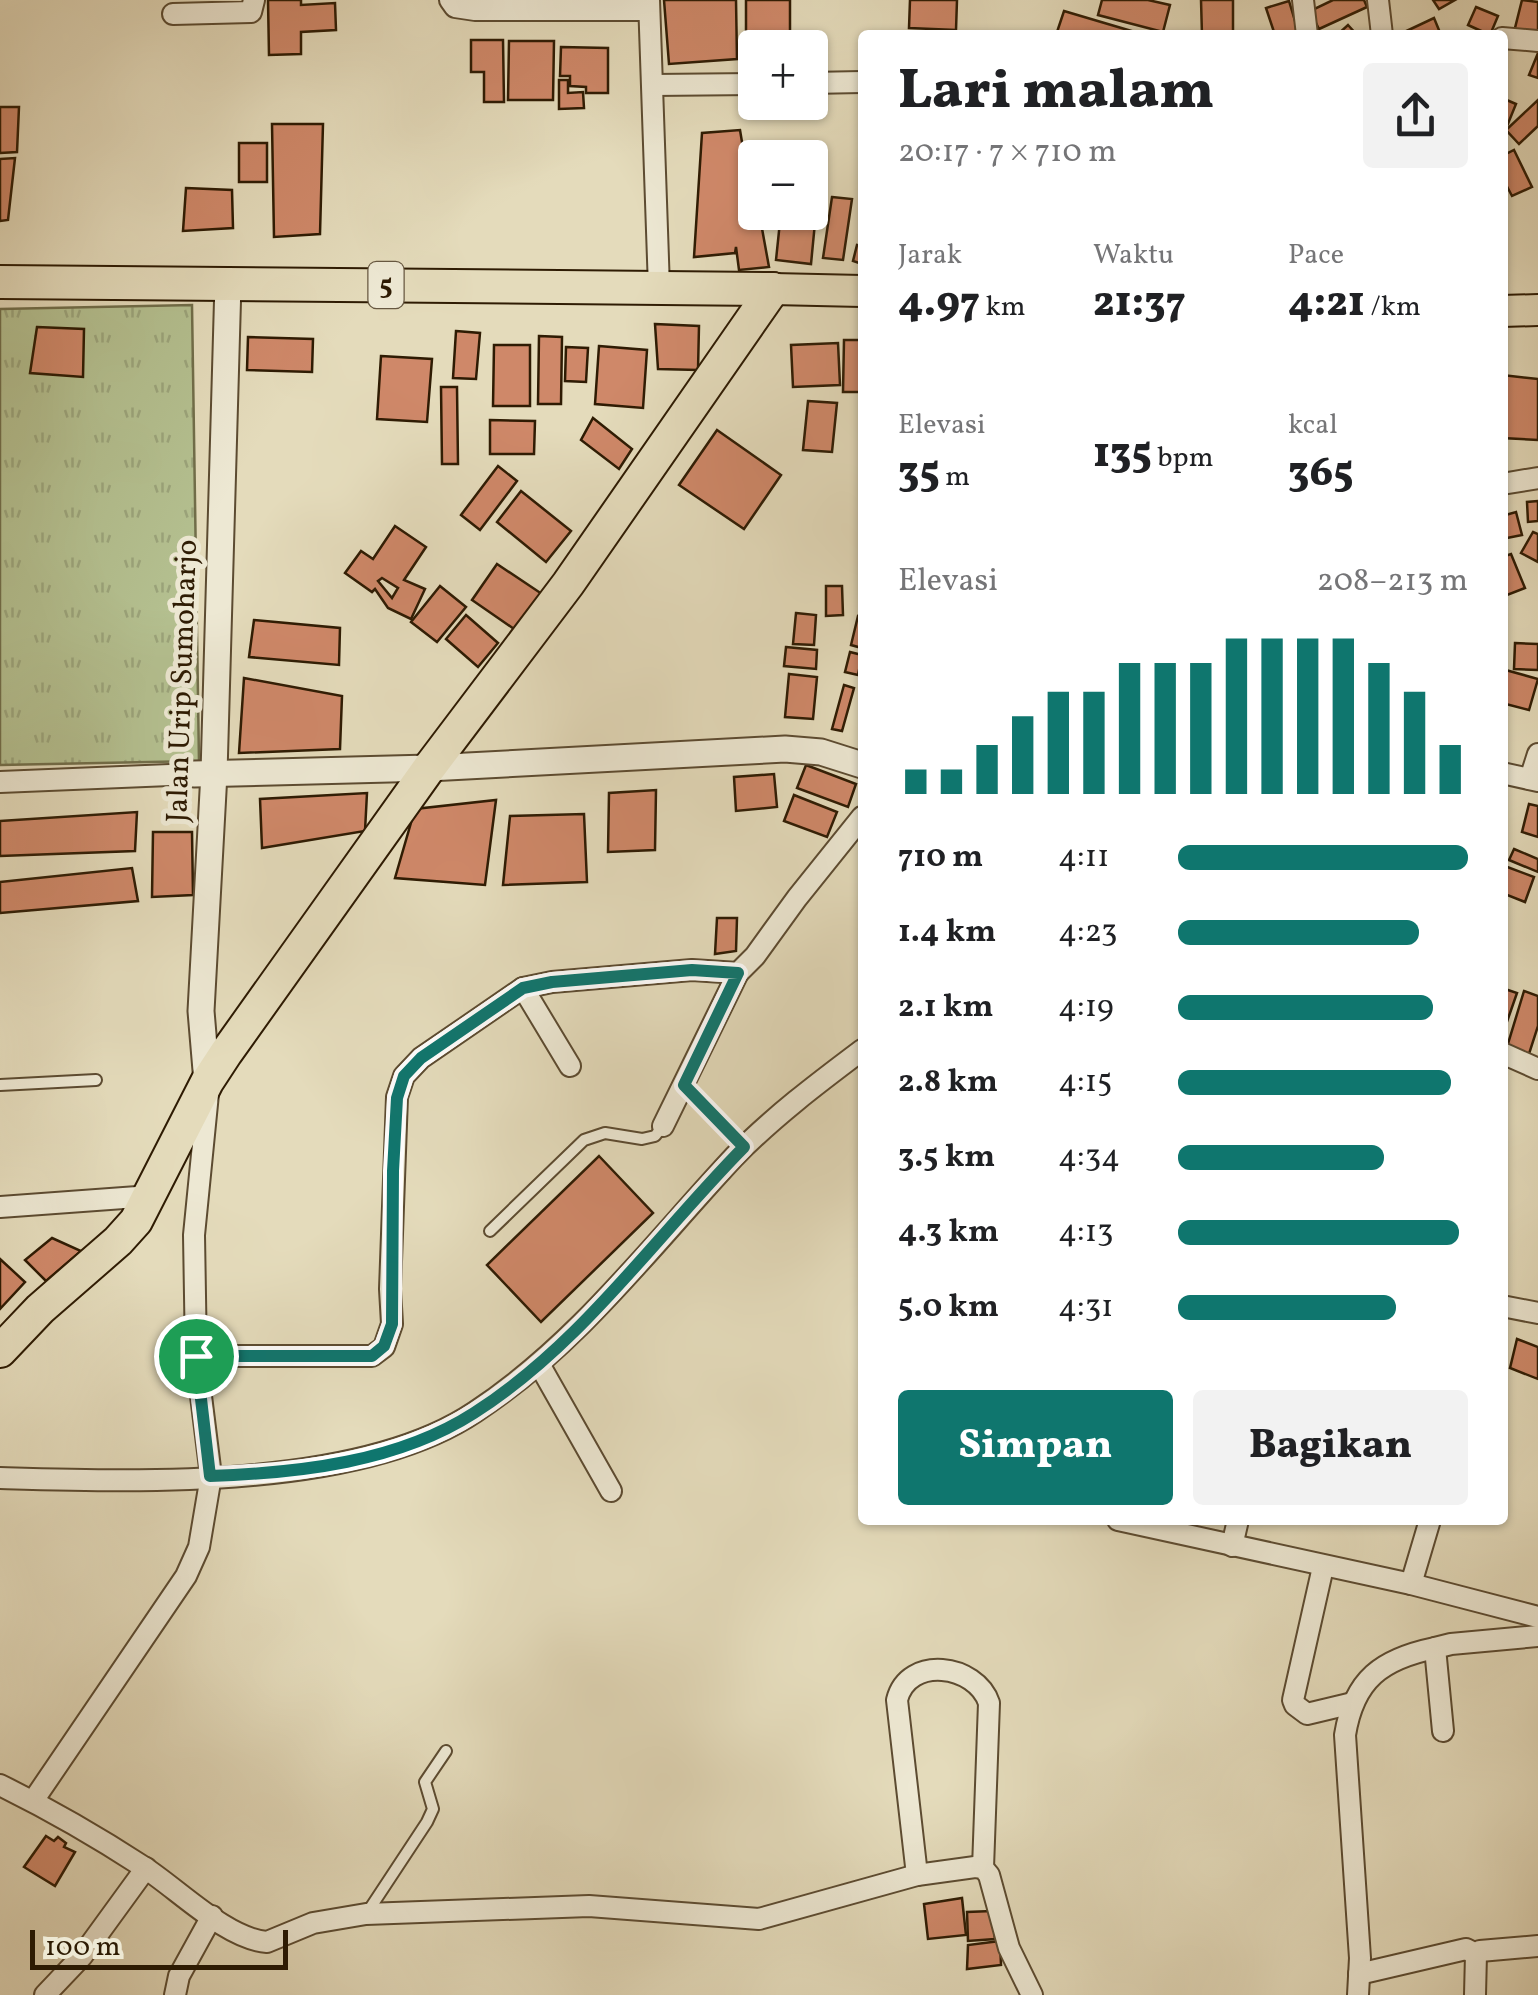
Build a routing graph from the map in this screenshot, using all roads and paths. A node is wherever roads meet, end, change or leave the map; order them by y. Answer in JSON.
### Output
{"nodes":[{"id":1,"x":254,"y":0,"type":"edge"},
{"id":2,"x":450,"y":0,"type":"edge"},
{"id":3,"x":1303,"y":0,"type":"edge"},
{"id":4,"x":1378,"y":0,"type":"edge"},
{"id":5,"x":649,"y":5,"type":"edge"},
{"id":6,"x":172,"y":14,"type":"dead end"},
{"id":7,"x":1306,"y":30,"type":"edge"},
{"id":8,"x":1381,"y":30,"type":"edge"},
{"id":9,"x":1508,"y":38,"type":"edge"},
{"id":10,"x":1538,"y":41,"type":"edge"},
{"id":11,"x":858,"y":82,"type":"edge"},
{"id":12,"x":828,"y":83,"type":"edge"},
{"id":13,"x":653,"y":84,"type":"junction"},
{"id":14,"x":738,"y":84,"type":"edge"},
{"id":15,"x":0,"y":282,"type":"edge"},
{"id":16,"x":228,"y":282,"type":"junction"},
{"id":17,"x":659,"y":288,"type":"junction"},
{"id":18,"x":773,"y":289,"type":"junction"},
{"id":19,"x":858,"y":291,"type":"edge"},
{"id":20,"x":1538,"y":310,"type":"edge"},
{"id":21,"x":1508,"y":312,"type":"edge"},
{"id":22,"x":1538,"y":478,"type":"edge"},
{"id":23,"x":1508,"y":483,"type":"edge"},
{"id":24,"x":1538,"y":754,"type":"edge"},
{"id":25,"x":858,"y":764,"type":"edge"},
{"id":26,"x":429,"y":768,"type":"junction"},
{"id":27,"x":204,"y":773,"type":"junction"},
{"id":28,"x":1508,"y":774,"type":"edge"},
{"id":29,"x":1534,"y":780,"type":"edge"},
{"id":30,"x":0,"y":782,"type":"edge"},
{"id":31,"x":858,"y":822,"type":"edge"},
{"id":32,"x":738,"y":973,"type":"junction"},
{"id":33,"x":523,"y":988,"type":"junction"},
{"id":34,"x":858,"y":1053,"type":"edge"},
{"id":35,"x":1508,"y":1056,"type":"edge"},
{"id":36,"x":570,"y":1066,"type":"dead end"},
{"id":37,"x":1538,"y":1069,"type":"edge"},
{"id":38,"x":96,"y":1080,"type":"dead end"},
{"id":39,"x":207,"y":1082,"type":"junction"},
{"id":40,"x":0,"y":1085,"type":"edge"},
{"id":41,"x":684,"y":1085,"type":"junction"},
{"id":42,"x":664,"y":1126,"type":"joint"},
{"id":43,"x":744,"y":1147,"type":"junction"},
{"id":44,"x":152,"y":1196,"type":"junction"},
{"id":45,"x":0,"y":1207,"type":"edge"},
{"id":46,"x":490,"y":1231,"type":"dead end"},
{"id":47,"x":1508,"y":1307,"type":"edge"},
{"id":48,"x":1538,"y":1313,"type":"edge"},
{"id":49,"x":0,"y":1352,"type":"edge"},
{"id":50,"x":196,"y":1356,"type":"junction"},
{"id":51,"x":539,"y":1364,"type":"junction"},
{"id":52,"x":210,"y":1476,"type":"junction"},
{"id":53,"x":0,"y":1478,"type":"edge"},
{"id":54,"x":611,"y":1491,"type":"dead end"},
{"id":55,"x":1140,"y":1525,"type":"edge"},
{"id":56,"x":1237,"y":1525,"type":"edge"},
{"id":57,"x":1429,"y":1525,"type":"edge"},
{"id":58,"x":1232,"y":1546,"type":"junction"},
{"id":59,"x":1323,"y":1567,"type":"junction"},
{"id":60,"x":1411,"y":1584,"type":"junction"},
{"id":61,"x":1538,"y":1617,"type":"edge"},
{"id":62,"x":1538,"y":1636,"type":"edge"},
{"id":63,"x":1435,"y":1648,"type":"junction"},
{"id":64,"x":1353,"y":1703,"type":"junction"},
{"id":65,"x":1442,"y":1731,"type":"dead end"},
{"id":66,"x":446,"y":1751,"type":"dead end"},
{"id":67,"x":0,"y":1785,"type":"edge"},
{"id":68,"x":33,"y":1801,"type":"junction"},
{"id":69,"x":146,"y":1868,"type":"junction"},
{"id":70,"x":983,"y":1868,"type":"junction"},
{"id":71,"x":917,"y":1875,"type":"junction"},
{"id":72,"x":366,"y":1914,"type":"junction"},
{"id":73,"x":212,"y":1916,"type":"junction"},
{"id":74,"x":1538,"y":1946,"type":"edge"},
{"id":75,"x":1476,"y":1954,"type":"junction"},
{"id":76,"x":1359,"y":1985,"type":"edge"},
{"id":77,"x":45,"y":1995,"type":"edge"},
{"id":78,"x":175,"y":1995,"type":"edge"},
{"id":79,"x":1032,"y":1995,"type":"edge"},
{"id":80,"x":1474,"y":1995,"type":"edge"}],
"edges":[{"from":1,"to":6,"type":"street"},
{"from":2,"to":5,"type":"street"},
{"from":3,"to":7,"type":"street"},
{"from":4,"to":8,"type":"street"},
{"from":5,"to":13,"type":"street"},
{"from":9,"to":10,"type":"street"},
{"from":11,"to":12,"type":"street"},
{"from":13,"to":14,"type":"street"},
{"from":13,"to":17,"type":"street"},
{"from":15,"to":16,"type":"highway","number":"5"},
{"from":16,"to":17,"type":"highway","number":"5"},
{"from":16,"to":27,"type":"street","name":"Jalan Urip Sumoharjo"},
{"from":17,"to":18,"type":"highway","number":"5"},
{"from":18,"to":19,"type":"main road"},
{"from":18,"to":26,"type":"highway"},
{"from":20,"to":21,"type":"main road"},
{"from":22,"to":23,"type":"street"},
{"from":24,"to":29,"type":"street"},
{"from":25,"to":26,"type":"street"},
{"from":26,"to":27,"type":"street"},
{"from":26,"to":39,"type":"highway"},
{"from":27,"to":30,"type":"street"},
{"from":27,"to":39,"type":"street","name":"Jalan Urip Sumoharjo"},
{"from":28,"to":29,"type":"street"},
{"from":31,"to":32,"type":"street"},
{"from":32,"to":33,"type":"street"},
{"from":32,"to":41,"type":"street"},
{"from":33,"to":36,"type":"street"},
{"from":33,"to":50,"type":"street"},
{"from":34,"to":43,"type":"street"},
{"from":35,"to":37,"type":"street"},
{"from":38,"to":40,"type":"lane"},
{"from":39,"to":44,"type":"highway"},
{"from":39,"to":50,"type":"street"},
{"from":41,"to":42,"type":"street"},
{"from":41,"to":43,"type":"path"},
{"from":42,"to":46,"type":"lane"},
{"from":43,"to":51,"type":"street"},
{"from":44,"to":45,"type":"street"},
{"from":44,"to":49,"type":"highway"},
{"from":47,"to":48,"type":"street"},
{"from":50,"to":52,"type":"street"},
{"from":51,"to":52,"type":"street"},
{"from":51,"to":54,"type":"street"},
{"from":52,"to":53,"type":"street"},
{"from":52,"to":68,"type":"street"},
{"from":55,"to":58,"type":"street"},
{"from":56,"to":58,"type":"street"},
{"from":57,"to":60,"type":"street"},
{"from":58,"to":59,"type":"street"},
{"from":59,"to":60,"type":"street"},
{"from":59,"to":64,"type":"street"},
{"from":60,"to":61,"type":"street"},
{"from":62,"to":63,"type":"street"},
{"from":63,"to":64,"type":"street"},
{"from":63,"to":65,"type":"street"},
{"from":64,"to":76,"type":"street"},
{"from":66,"to":72,"type":"lane"},
{"from":67,"to":68,"type":"street"},
{"from":68,"to":69,"type":"street"},
{"from":69,"to":73,"type":"street"},
{"from":69,"to":77,"type":"street"},
{"from":70,"to":71,"type":"street"},
{"from":70,"to":71,"type":"street"},
{"from":70,"to":79,"type":"street"},
{"from":71,"to":72,"type":"street"},
{"from":72,"to":73,"type":"street"},
{"from":73,"to":78,"type":"street"},
{"from":74,"to":75,"type":"street"},
{"from":75,"to":76,"type":"street"},
{"from":75,"to":80,"type":"street"}]}
